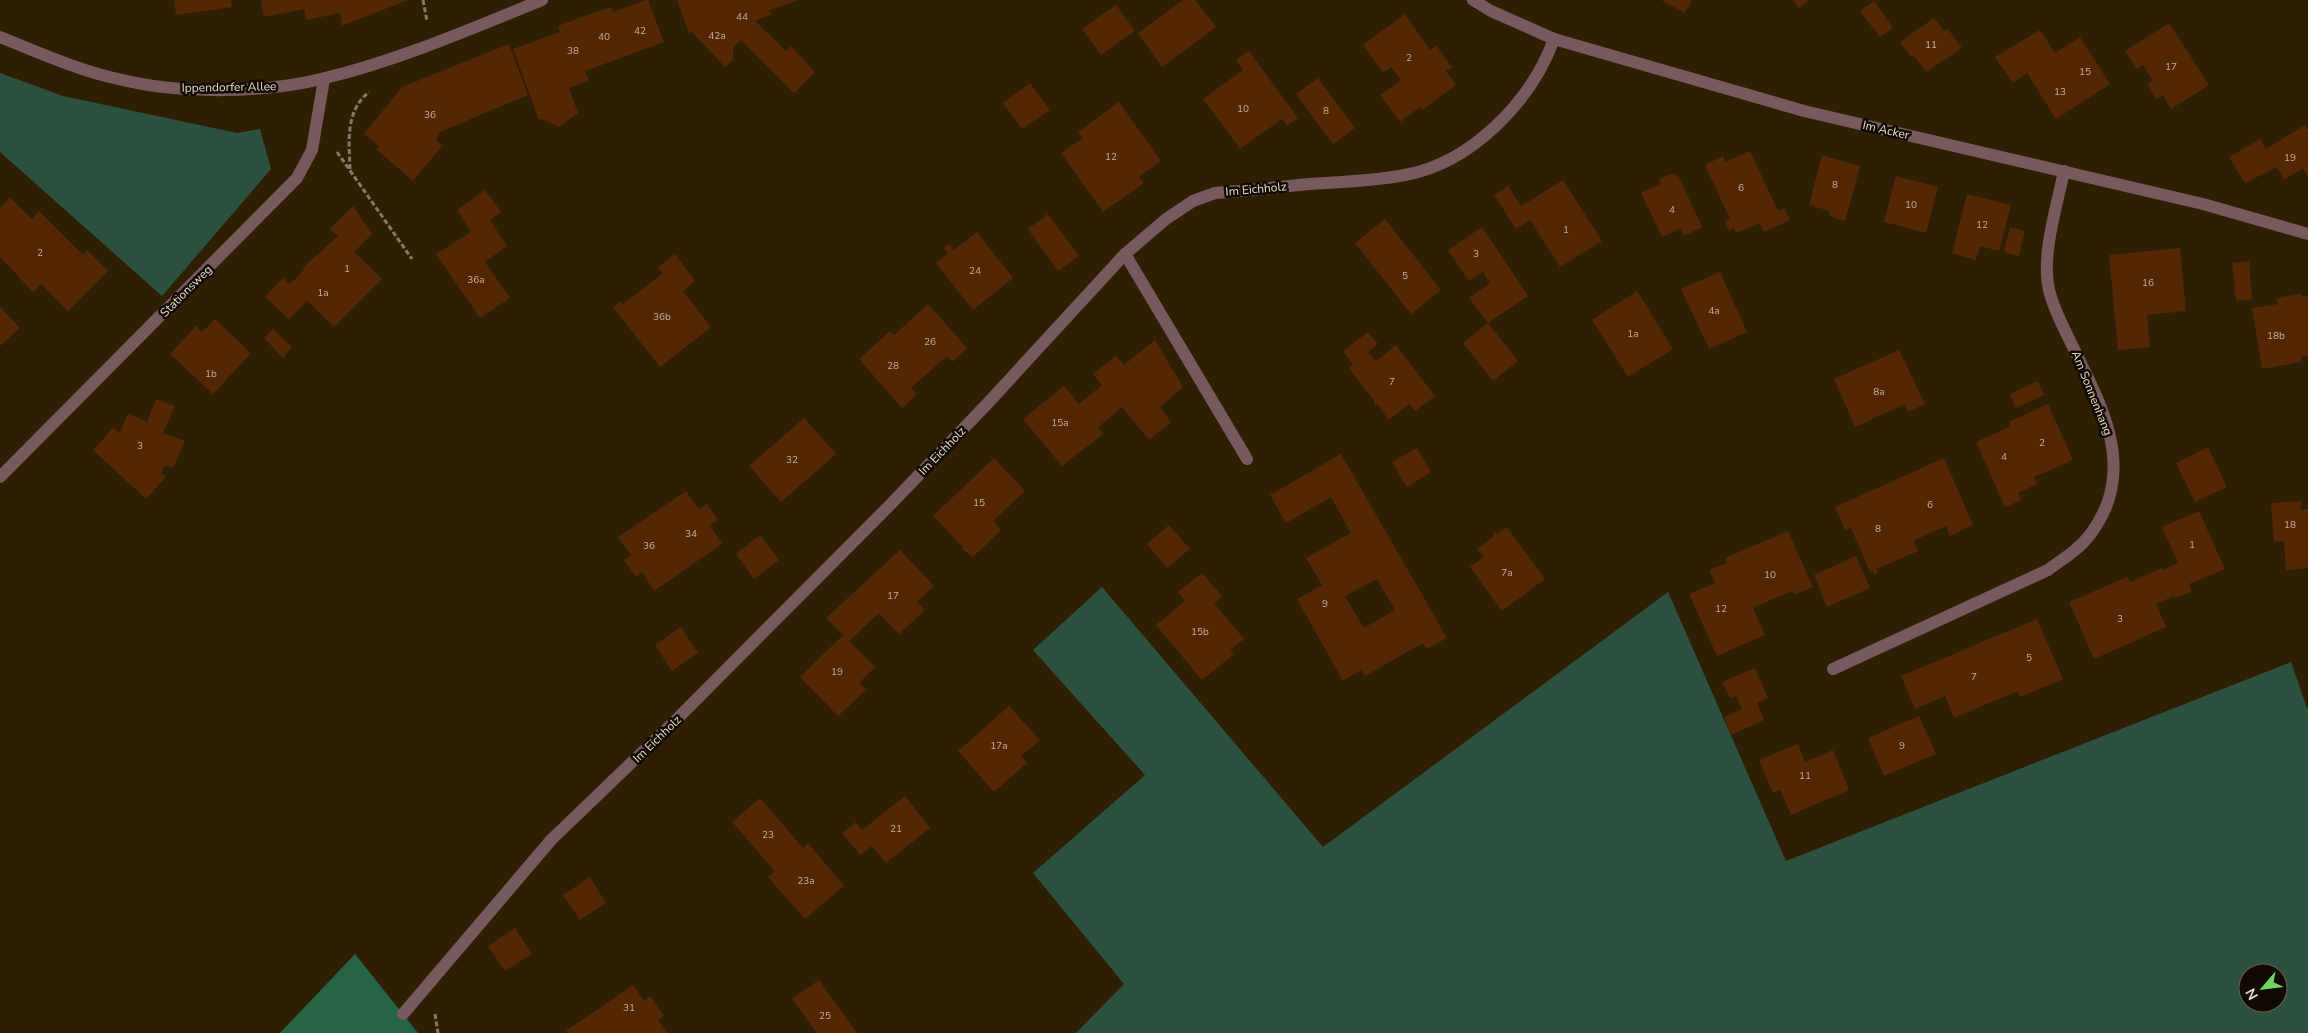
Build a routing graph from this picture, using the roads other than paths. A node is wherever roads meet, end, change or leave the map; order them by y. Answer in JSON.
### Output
{"nodes":[{"id":1,"x":542,"y":0,"type":"edge"},
{"id":2,"x":1473,"y":0,"type":"edge"},
{"id":3,"x":0,"y":37,"type":"edge"},
{"id":4,"x":1554,"y":39,"type":"junction"},
{"id":5,"x":324,"y":79,"type":"junction"},
{"id":6,"x":2064,"y":171,"type":"junction"},
{"id":7,"x":2308,"y":234,"type":"edge"},
{"id":8,"x":1125,"y":254,"type":"junction"},
{"id":9,"x":1247,"y":458,"type":"dead end"},
{"id":10,"x":0,"y":477,"type":"edge"},
{"id":11,"x":1833,"y":669,"type":"dead end"},
{"id":12,"x":403,"y":1014,"type":"dead end"}],
"edges":[{"from":1,"to":5,"type":"street","name":"Ippendorfer Allee"},
{"from":2,"to":4,"type":"street","name":"Im Acker"},
{"from":3,"to":5,"type":"street","name":"Ippendorfer Allee"},
{"from":4,"to":6,"type":"street","name":"Im Acker"},
{"from":4,"to":8,"type":"street","name":"Im Eichholz"},
{"from":5,"to":10,"type":"street","name":"Stationsweg"},
{"from":6,"to":7,"type":"street","name":"Im Acker"},
{"from":6,"to":11,"type":"street","name":"Am Sonnenhang"},
{"from":8,"to":9,"type":"street"},
{"from":8,"to":12,"type":"street","name":"Im Eichholz"}]}
